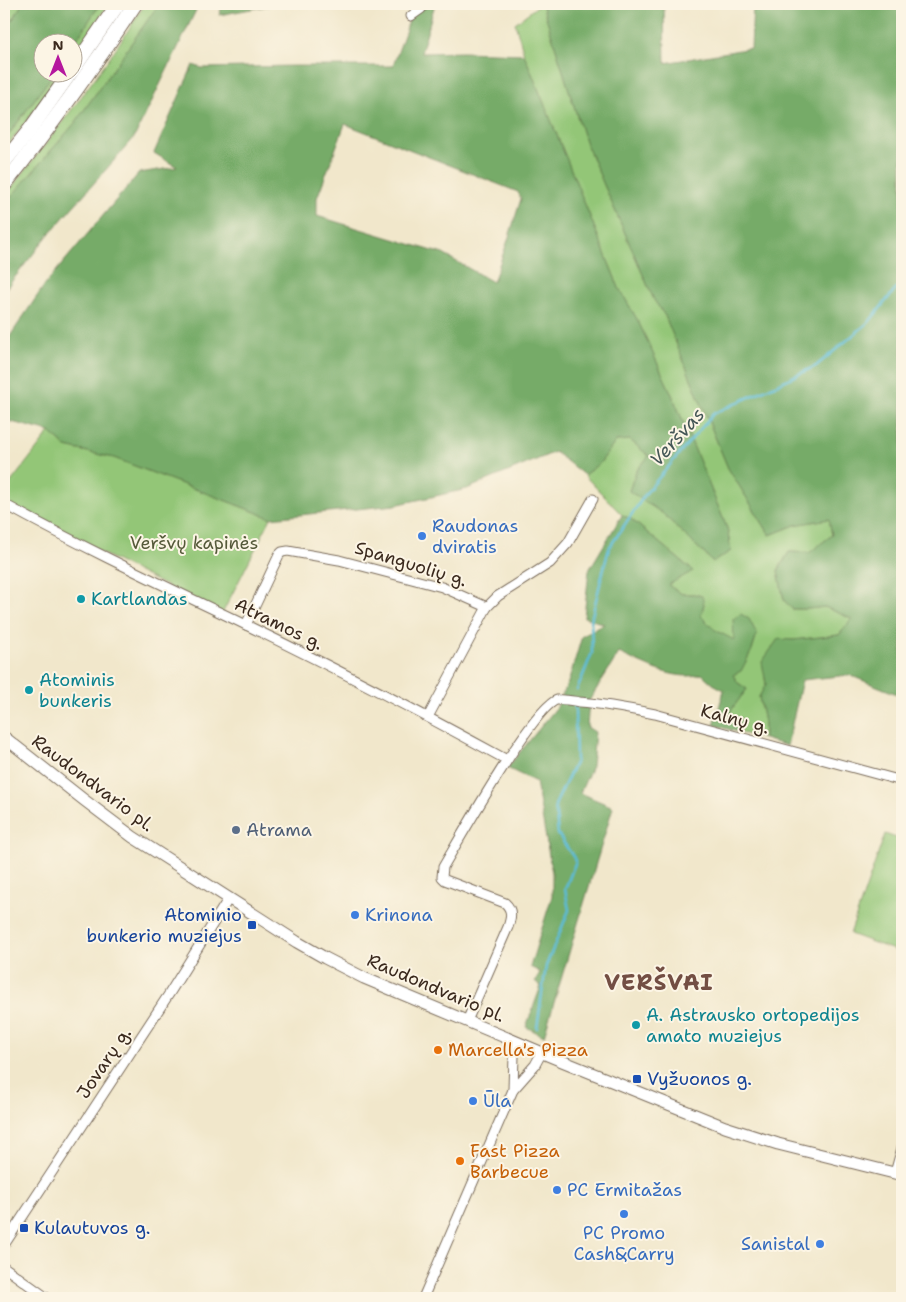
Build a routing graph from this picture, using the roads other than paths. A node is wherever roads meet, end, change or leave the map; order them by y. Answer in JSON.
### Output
{"nodes":[{"id":1,"x":118,"y":4,"type":"edge"},
{"id":2,"x":135,"y":4,"type":"edge"},
{"id":3,"x":425,"y":4,"type":"edge"},
{"id":4,"x":411,"y":16,"type":"dead end"},
{"id":5,"x":82,"y":57,"type":"edge"},
{"id":6,"x":65,"y":82,"type":"edge"},
{"id":7,"x":4,"y":162,"type":"edge"},
{"id":8,"x":4,"y":185,"type":"edge"},
{"id":9,"x":593,"y":499,"type":"dead end"},
{"id":10,"x":4,"y":504,"type":"edge"},
{"id":11,"x":487,"y":607,"type":"junction"},
{"id":12,"x":246,"y":625,"type":"junction"},
{"id":13,"x":428,"y":717,"type":"junction"},
{"id":14,"x":4,"y":737,"type":"edge"},
{"id":15,"x":507,"y":760,"type":"junction"},
{"id":16,"x":902,"y":781,"type":"edge"},
{"id":17,"x":229,"y":898,"type":"junction"},
{"id":18,"x":467,"y":1021,"type":"junction"},
{"id":19,"x":513,"y":1040,"type":"junction"},
{"id":20,"x":542,"y":1052,"type":"junction"},
{"id":21,"x":513,"y":1090,"type":"junction"},
{"id":22,"x":902,"y":1148,"type":"edge"},
{"id":23,"x":899,"y":1174,"type":"edge"},
{"id":24,"x":4,"y":1245,"type":"edge"},
{"id":25,"x":4,"y":1267,"type":"edge"},
{"id":26,"x":47,"y":1298,"type":"edge"},
{"id":27,"x":423,"y":1298,"type":"edge"}],
"edges":[{"from":1,"to":5,"type":"highway"},
{"from":2,"to":8,"type":"highway"},
{"from":3,"to":4,"type":"street"},
{"from":6,"to":7,"type":"highway"},
{"from":9,"to":11,"type":"street"},
{"from":10,"to":12,"type":"street","name":"Atramos g."},
{"from":11,"to":12,"type":"street","name":"Spanguolių g."},
{"from":11,"to":13,"type":"street"},
{"from":12,"to":13,"type":"street","name":"Atramos g."},
{"from":13,"to":15,"type":"street","name":"Atramos g."},
{"from":14,"to":17,"type":"main road","name":"Raudondvario pl."},
{"from":15,"to":16,"type":"street","name":"Kalnų g."},
{"from":15,"to":18,"type":"street"},
{"from":17,"to":18,"type":"main road","name":"Raudondvario pl."},
{"from":17,"to":24,"type":"street","name":"Jovarų g."},
{"from":18,"to":19,"type":"main road","name":"Raudondvario pl."},
{"from":19,"to":20,"type":"main road","name":"Raudondvario pl."},
{"from":19,"to":21,"type":"street"},
{"from":20,"to":21,"type":"street"},
{"from":20,"to":23,"type":"main road","name":"Raudondvario pl."},
{"from":21,"to":27,"type":"street"},
{"from":22,"to":23,"type":"street"},
{"from":25,"to":26,"type":"street"}]}
